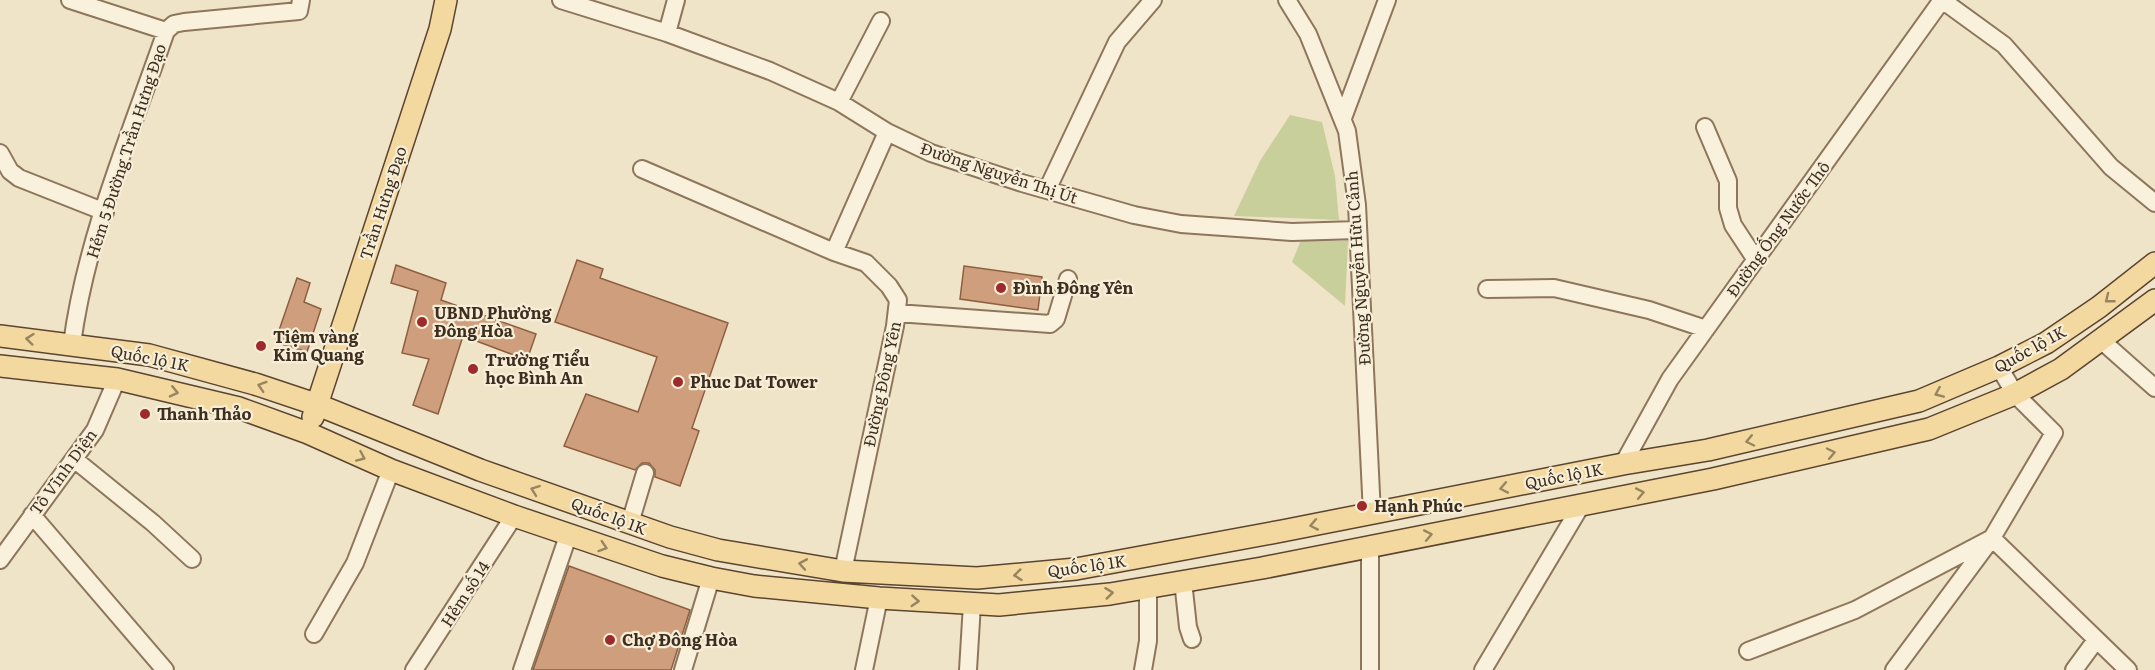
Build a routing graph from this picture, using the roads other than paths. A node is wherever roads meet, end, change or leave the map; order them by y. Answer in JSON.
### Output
{"nodes":[{"id":1,"x":70,"y":0,"type":"edge"},
{"id":2,"x":301,"y":0,"type":"edge"},
{"id":3,"x":446,"y":0,"type":"edge"},
{"id":4,"x":561,"y":0,"type":"edge"},
{"id":5,"x":676,"y":0,"type":"edge"},
{"id":6,"x":1153,"y":0,"type":"edge"},
{"id":7,"x":1287,"y":0,"type":"edge"},
{"id":8,"x":1387,"y":0,"type":"edge"},
{"id":9,"x":1942,"y":0,"type":"edge"},
{"id":10,"x":881,"y":21,"type":"dead end"},
{"id":11,"x":166,"y":31,"type":"junction"},
{"id":12,"x":668,"y":33,"type":"junction"},
{"id":13,"x":839,"y":102,"type":"junction"},
{"id":14,"x":1343,"y":118,"type":"junction"},
{"id":15,"x":1705,"y":127,"type":"dead end"},
{"id":16,"x":887,"y":132,"type":"junction"},
{"id":17,"x":0,"y":153,"type":"edge"},
{"id":18,"x":642,"y":169,"type":"dead end"},
{"id":19,"x":1047,"y":190,"type":"junction"},
{"id":20,"x":2155,"y":203,"type":"edge"},
{"id":21,"x":105,"y":212,"type":"junction"},
{"id":22,"x":1357,"y":230,"type":"junction"},
{"id":23,"x":834,"y":252,"type":"junction"},
{"id":24,"x":1756,"y":260,"type":"junction"},
{"id":25,"x":2155,"y":263,"type":"edge"},
{"id":26,"x":1068,"y":279,"type":"dead end"},
{"id":27,"x":1487,"y":289,"type":"dead end"},
{"id":28,"x":2155,"y":300,"type":"edge"},
{"id":29,"x":897,"y":313,"type":"junction"},
{"id":30,"x":1706,"y":329,"type":"junction"},
{"id":31,"x":0,"y":336,"type":"edge"},
{"id":32,"x":2102,"y":341,"type":"junction"},
{"id":33,"x":72,"y":344,"type":"junction"},
{"id":34,"x":2044,"y":345,"type":"junction"},
{"id":35,"x":123,"y":350,"type":"junction"},
{"id":36,"x":0,"y":366,"type":"edge"},
{"id":37,"x":1999,"y":367,"type":"junction"},
{"id":38,"x":2055,"y":372,"type":"junction"},
{"id":39,"x":117,"y":379,"type":"junction"},
{"id":40,"x":2155,"y":388,"type":"edge"},
{"id":41,"x":2015,"y":393,"type":"junction"},
{"id":42,"x":318,"y":405,"type":"junction"},
{"id":43,"x":308,"y":433,"type":"junction"},
{"id":44,"x":74,"y":459,"type":"junction"},
{"id":45,"x":1623,"y":464,"type":"junction"},
{"id":46,"x":391,"y":470,"type":"junction"},
{"id":47,"x":645,"y":473,"type":"dead end"},
{"id":48,"x":1582,"y":504,"type":"junction"},
{"id":49,"x":1372,"y":514,"type":"junction"},
{"id":50,"x":32,"y":515,"type":"junction"},
{"id":51,"x":514,"y":516,"type":"junction"},
{"id":52,"x":630,"y":524,"type":"junction"},
{"id":53,"x":568,"y":536,"type":"junction"},
{"id":54,"x":1992,"y":538,"type":"junction"},
{"id":55,"x":1370,"y":547,"type":"junction"},
{"id":56,"x":718,"y":550,"type":"junction"},
{"id":57,"x":192,"y":559,"type":"dead end"},
{"id":58,"x":0,"y":560,"type":"edge"},
{"id":59,"x":843,"y":571,"type":"junction"},
{"id":60,"x":711,"y":578,"type":"junction"},
{"id":61,"x":1183,"y":582,"type":"junction"},
{"id":62,"x":1148,"y":587,"type":"junction"},
{"id":63,"x":879,"y":598,"type":"junction"},
{"id":64,"x":972,"y":604,"type":"junction"},
{"id":65,"x":314,"y":634,"type":"dead end"},
{"id":66,"x":1192,"y":639,"type":"dead end"},
{"id":67,"x":2097,"y":640,"type":"junction"},
{"id":68,"x":1748,"y":651,"type":"dead end"},
{"id":69,"x":1489,"y":668,"type":"edge"},
{"id":70,"x":161,"y":669,"type":"edge"},
{"id":71,"x":414,"y":670,"type":"edge"},
{"id":72,"x":522,"y":670,"type":"edge"},
{"id":73,"x":683,"y":670,"type":"edge"},
{"id":74,"x":864,"y":670,"type":"edge"},
{"id":75,"x":968,"y":670,"type":"edge"},
{"id":76,"x":1143,"y":670,"type":"edge"},
{"id":77,"x":1370,"y":670,"type":"edge"},
{"id":78,"x":1894,"y":670,"type":"edge"},
{"id":79,"x":2074,"y":670,"type":"edge"},
{"id":80,"x":2128,"y":670,"type":"edge"}],
"edges":[{"from":1,"to":11,"type":"street"},
{"from":2,"to":11,"type":"street","name":"Hẻm 5 Đường Trần Hưng Đạo"},
{"from":3,"to":42,"type":"main road","name":"Trần Hưng Đạo"},
{"from":4,"to":12,"type":"street","name":"Đường Nguyễn Thị Út"},
{"from":5,"to":12,"type":"street"},
{"from":6,"to":19,"type":"street"},
{"from":7,"to":14,"type":"street","name":"Đường Nguyễn Hữu Cảnh"},
{"from":8,"to":14,"type":"street"},
{"from":9,"to":20,"type":"street"},
{"from":9,"to":24,"type":"street","name":"Đường Ống Nước Thô"},
{"from":10,"to":13,"type":"street"},
{"from":11,"to":21,"type":"street","name":"Hẻm 5 Đường Trần Hưng Đạo"},
{"from":12,"to":13,"type":"street","name":"Đường Nguyễn Thị Út"},
{"from":13,"to":16,"type":"street","name":"Đường Nguyễn Thị Út"},
{"from":14,"to":22,"type":"street","name":"Đường Nguyễn Hữu Cảnh"},
{"from":15,"to":24,"type":"street"},
{"from":16,"to":19,"type":"street","name":"Đường Nguyễn Thị Út"},
{"from":16,"to":23,"type":"street"},
{"from":17,"to":21,"type":"street"},
{"from":18,"to":23,"type":"street","name":"Đường Đông Yên"},
{"from":19,"to":22,"type":"street","name":"Đường Nguyễn Thị Út"},
{"from":21,"to":33,"type":"street","name":"Hẻm 5 Đường Trần Hưng Đạo"},
{"from":22,"to":49,"type":"street","name":"Đường Nguyễn Hữu Cảnh"},
{"from":23,"to":29,"type":"street","name":"Đường Đông Yên"},
{"from":24,"to":30,"type":"street","name":"Đường Ống Nước Thô"},
{"from":25,"to":34,"type":"main road","name":"Quốc lộ 1K","one_way":true},
{"from":26,"to":29,"type":"street"},
{"from":27,"to":30,"type":"street"},
{"from":28,"to":32,"type":"main road","name":"Quốc lộ 1K"},
{"from":29,"to":59,"type":"street","name":"Đường Đông Yên"},
{"from":30,"to":45,"type":"street","name":"Đường Ống Nước Thô"},
{"from":33,"to":31,"type":"main road","name":"Quốc lộ 1K","one_way":true},
{"from":32,"to":38,"type":"main road","name":"Quốc lộ 1K"},
{"from":32,"to":40,"type":"street"},
{"from":33,"to":35,"type":"main road","name":"Quốc lộ 1K"},
{"from":34,"to":37,"type":"main road","name":"Quốc lộ 1K"},
{"from":34,"to":38,"type":"main road"},
{"from":35,"to":39,"type":"main road"},
{"from":42,"to":35,"type":"main road","name":"Quốc lộ 1K","one_way":true},
{"from":36,"to":39,"type":"main road","name":"Quốc lộ 1K"},
{"from":37,"to":41,"type":"street"},
{"from":37,"to":45,"type":"main road","name":"Quốc lộ 1K","one_way":true},
{"from":38,"to":41,"type":"main road","name":"Quốc lộ 1K"},
{"from":39,"to":43,"type":"main road","name":"Quốc lộ 1K","one_way":true},
{"from":39,"to":44,"type":"street","name":"Tô Vĩnh Diện"},
{"from":48,"to":41,"type":"main road","name":"Quốc lộ 1K","one_way":true},
{"from":41,"to":54,"type":"street"},
{"from":42,"to":43,"type":"main road","name":"Trần Hưng Đạo"},
{"from":52,"to":42,"type":"main road","name":"Quốc lộ 1K","one_way":true},
{"from":43,"to":46,"type":"main road","name":"Quốc lộ 1K","one_way":true},
{"from":44,"to":50,"type":"street","name":"Tô Vĩnh Diện"},
{"from":44,"to":57,"type":"street"},
{"from":45,"to":49,"type":"main road","name":"Quốc lộ 1K","one_way":true},
{"from":46,"to":51,"type":"main road","name":"Quốc lộ 1K"},
{"from":46,"to":65,"type":"street"},
{"from":47,"to":52,"type":"street"},
{"from":55,"to":48,"type":"main road","name":"Quốc lộ 1K","one_way":true},
{"from":48,"to":69,"type":"street"},
{"from":49,"to":59,"type":"main road","name":"Quốc lộ 1K","one_way":true},
{"from":50,"to":58,"type":"street","name":"Tô Vĩnh Diện"},
{"from":50,"to":70,"type":"street"},
{"from":51,"to":53,"type":"main road","name":"Quốc lộ 1K"},
{"from":51,"to":71,"type":"street","name":"Hẻm số 14"},
{"from":52,"to":56,"type":"main road","name":"Quốc lộ 1K"},
{"from":53,"to":60,"type":"main road","name":"Quốc lộ 1K","one_way":true},
{"from":53,"to":72,"type":"street"},
{"from":54,"to":67,"type":"street"},
{"from":54,"to":68,"type":"street"},
{"from":54,"to":78,"type":"street"},
{"from":55,"to":61,"type":"main road","name":"Quốc lộ 1K"},
{"from":55,"to":77,"type":"street"},
{"from":59,"to":56,"type":"main road","name":"Quốc lộ 1K","one_way":true},
{"from":56,"to":60,"type":"main road"},
{"from":60,"to":63,"type":"main road","name":"Quốc lộ 1K"},
{"from":60,"to":73,"type":"street"},
{"from":61,"to":62,"type":"main road","name":"Quốc lộ 1K"},
{"from":61,"to":66,"type":"street"},
{"from":64,"to":62,"type":"main road","name":"Quốc lộ 1K","one_way":true},
{"from":62,"to":76,"type":"street"},
{"from":63,"to":64,"type":"main road","name":"Quốc lộ 1K","one_way":true},
{"from":63,"to":74,"type":"street"},
{"from":64,"to":75,"type":"street"},
{"from":67,"to":79,"type":"street"},
{"from":67,"to":80,"type":"street"}]}
